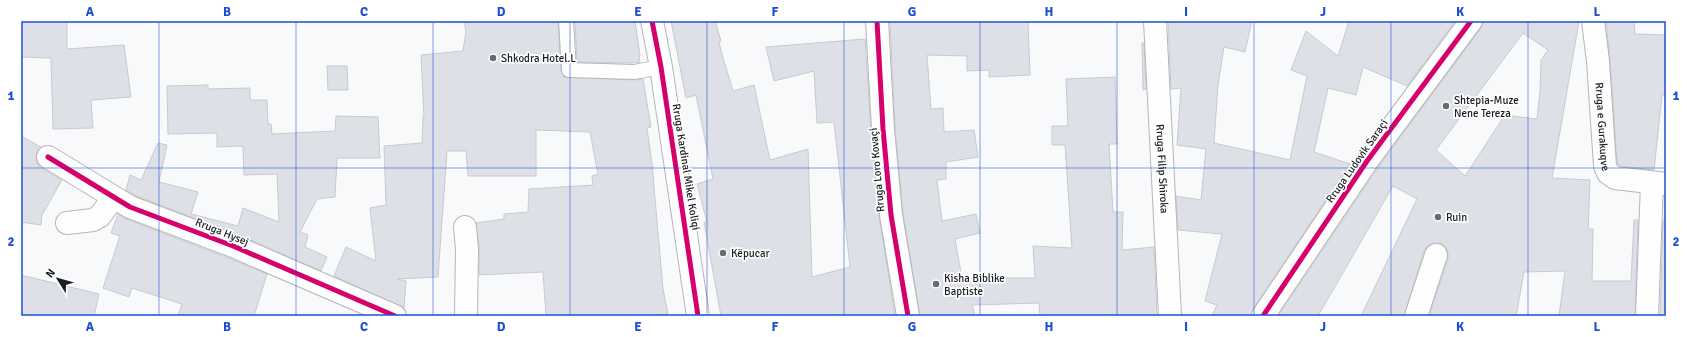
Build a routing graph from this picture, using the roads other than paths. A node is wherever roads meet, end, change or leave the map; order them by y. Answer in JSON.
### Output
{"nodes":[{"id":1,"x":566,"y":21,"type":"edge"},
{"id":2,"x":652,"y":21,"type":"edge"},
{"id":3,"x":877,"y":21,"type":"edge"},
{"id":4,"x":1155,"y":21,"type":"edge"},
{"id":5,"x":1471,"y":21,"type":"edge"},
{"id":6,"x":1593,"y":21,"type":"edge"},
{"id":7,"x":661,"y":67,"type":"junction"},
{"id":8,"x":48,"y":157,"type":"dead end"},
{"id":9,"x":1659,"y":183,"type":"edge"},
{"id":10,"x":113,"y":198,"type":"junction"},
{"id":11,"x":67,"y":222,"type":"dead end"},
{"id":12,"x":465,"y":227,"type":"dead end"},
{"id":13,"x":1436,"y":255,"type":"dead end"},
{"id":14,"x":395,"y":316,"type":"edge"},
{"id":15,"x":466,"y":316,"type":"edge"},
{"id":16,"x":698,"y":316,"type":"edge"},
{"id":17,"x":908,"y":316,"type":"edge"},
{"id":18,"x":1170,"y":316,"type":"edge"},
{"id":19,"x":1263,"y":316,"type":"edge"},
{"id":20,"x":1416,"y":316,"type":"edge"},
{"id":21,"x":1647,"y":316,"type":"edge"}],
"edges":[{"from":1,"to":7,"type":"lane"},
{"from":2,"to":7,"type":"street","name":"Rruga Kardinal Mikel Koliqi"},
{"from":3,"to":17,"type":"street","name":"Rruga Loro Kovaçi"},
{"from":4,"to":18,"type":"street","name":"Rruga Filip Shiroka"},
{"from":5,"to":19,"type":"street","name":"Rruga Ludovik Saraçi"},
{"from":6,"to":9,"type":"street","name":"Rruga e Gurakuqve"},
{"from":7,"to":16,"type":"street","name":"Rruga Kardinal Mikel Koliqi"},
{"from":8,"to":10,"type":"street","name":"Rruga Hysej"},
{"from":9,"to":21,"type":"street","name":"Rruga e Gurakuqve"},
{"from":10,"to":11,"type":"street"},
{"from":10,"to":14,"type":"street","name":"Rruga Hysej"},
{"from":12,"to":15,"type":"street"},
{"from":13,"to":20,"type":"street"}]}
